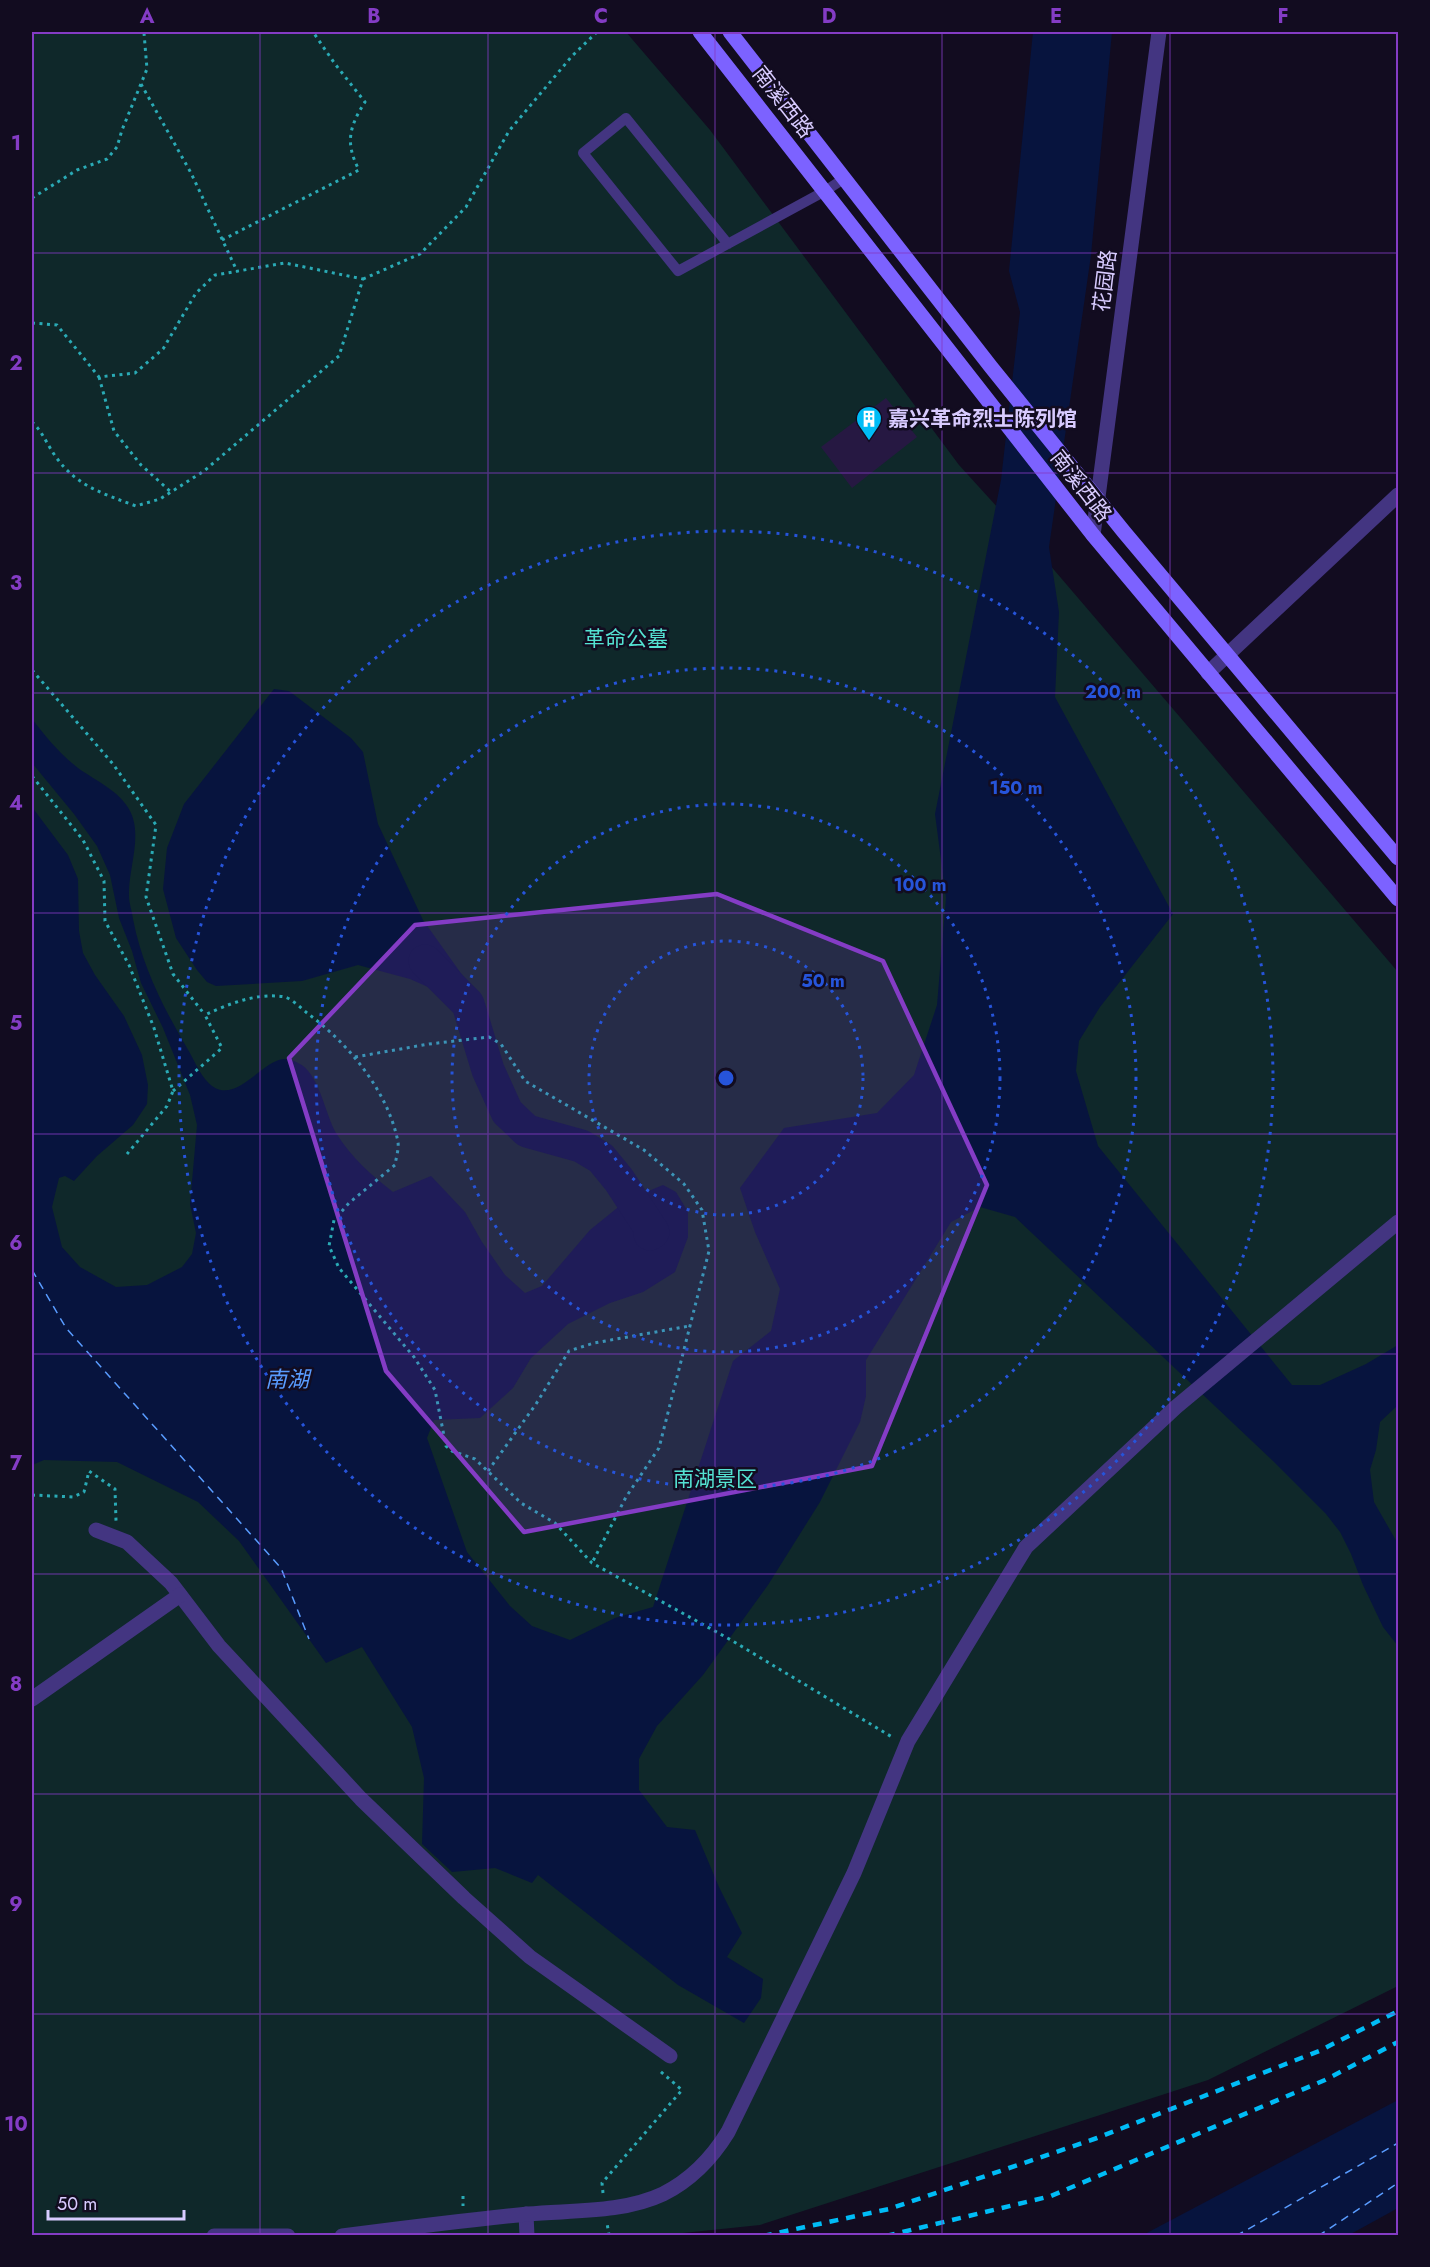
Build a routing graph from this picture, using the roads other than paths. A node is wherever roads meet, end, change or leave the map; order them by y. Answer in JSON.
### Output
{"nodes":[{"id":1,"x":700,"y":32,"type":"edge"},
{"id":2,"x":730,"y":32,"type":"edge"},
{"id":3,"x":1159,"y":32,"type":"edge"},
{"id":4,"x":845,"y":178,"type":"junction"},
{"id":5,"x":825,"y":191,"type":"junction"},
{"id":6,"x":728,"y":244,"type":"junction"},
{"id":7,"x":1398,"y":495,"type":"edge"},
{"id":8,"x":1098,"y":498,"type":"junction"},
{"id":9,"x":1093,"y":535,"type":"junction"},
{"id":10,"x":1228,"y":655,"type":"junction"},
{"id":11,"x":1208,"y":673,"type":"junction"},
{"id":12,"x":1398,"y":858,"type":"edge"},
{"id":13,"x":1398,"y":899,"type":"edge"},
{"id":14,"x":1398,"y":1222,"type":"edge"},
{"id":15,"x":96,"y":1530,"type":"dead end"},
{"id":16,"x":180,"y":1595,"type":"junction"},
{"id":17,"x":32,"y":1700,"type":"edge"},
{"id":18,"x":670,"y":2056,"type":"road end"},
{"id":19,"x":526,"y":2214,"type":"junction"},
{"id":20,"x":214,"y":2235,"type":"edge"},
{"id":21,"x":288,"y":2235,"type":"edge"},
{"id":22,"x":342,"y":2235,"type":"edge"},
{"id":23,"x":527,"y":2235,"type":"edge"}],
"edges":[{"from":1,"to":5,"type":"main road","name":"南溪西路"},
{"from":2,"to":4,"type":"main road","name":"南溪西路"},
{"from":3,"to":8,"type":"street","name":"花园路"},
{"from":4,"to":5,"type":"lane"},
{"from":4,"to":8,"type":"main road","name":"南溪西路"},
{"from":5,"to":6,"type":"lane"},
{"from":5,"to":9,"type":"main road","name":"南溪西路"},
{"from":6,"to":6,"type":"lane"},
{"from":7,"to":10,"type":"street"},
{"from":8,"to":9,"type":"street","name":"花园路"},
{"from":8,"to":10,"type":"main road","name":"南溪西路"},
{"from":9,"to":11,"type":"main road","name":"南溪西路"},
{"from":10,"to":11,"type":"street"},
{"from":10,"to":12,"type":"main road","name":"南溪西路"},
{"from":11,"to":13,"type":"main road","name":"南溪西路"},
{"from":14,"to":19,"type":"street"},
{"from":15,"to":16,"type":"street"},
{"from":16,"to":17,"type":"street"},
{"from":16,"to":18,"type":"street"},
{"from":19,"to":22,"type":"street"},
{"from":19,"to":23,"type":"street"},
{"from":20,"to":21,"type":"street"}]}
